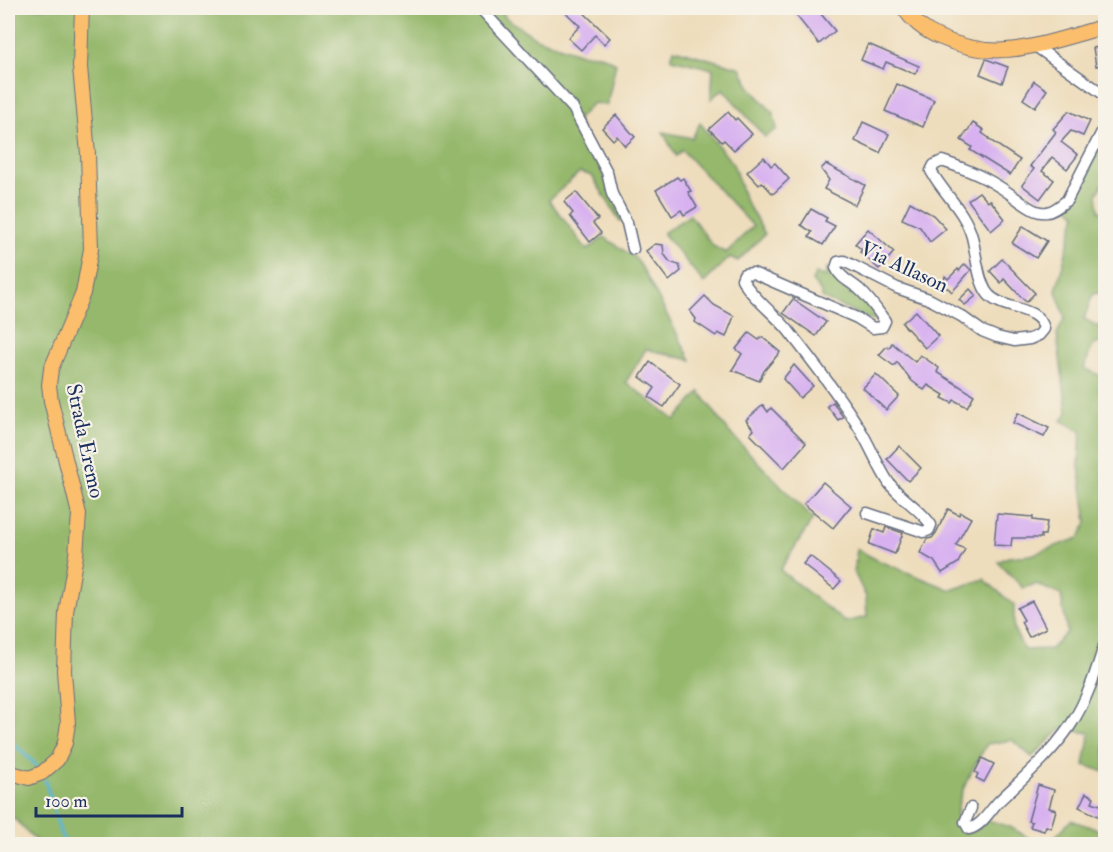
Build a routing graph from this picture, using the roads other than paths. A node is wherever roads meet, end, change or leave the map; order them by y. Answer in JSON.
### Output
{"nodes":[{"id":1,"x":82,"y":8,"type":"edge"},
{"id":2,"x":480,"y":8,"type":"edge"},
{"id":3,"x":904,"y":8,"type":"edge"},
{"id":4,"x":1106,"y":25,"type":"edge"},
{"id":5,"x":1035,"y":46,"type":"junction"},
{"id":6,"x":1106,"y":96,"type":"edge"},
{"id":7,"x":1106,"y":124,"type":"edge"},
{"id":8,"x":633,"y":249,"type":"dead end"},
{"id":9,"x":867,"y":513,"type":"dead end"},
{"id":10,"x":1106,"y":640,"type":"edge"},
{"id":11,"x":8,"y":772,"type":"edge"},
{"id":12,"x":971,"y":808,"type":"dead end"}],
"edges":[{"from":1,"to":11,"type":"main road","name":"Strada Eremo"},
{"from":2,"to":8,"type":"street"},
{"from":3,"to":5,"type":"main road"},
{"from":4,"to":5,"type":"main road"},
{"from":5,"to":6,"type":"street"},
{"from":7,"to":9,"type":"street","name":"Via Allason"},
{"from":10,"to":12,"type":"street"}]}
